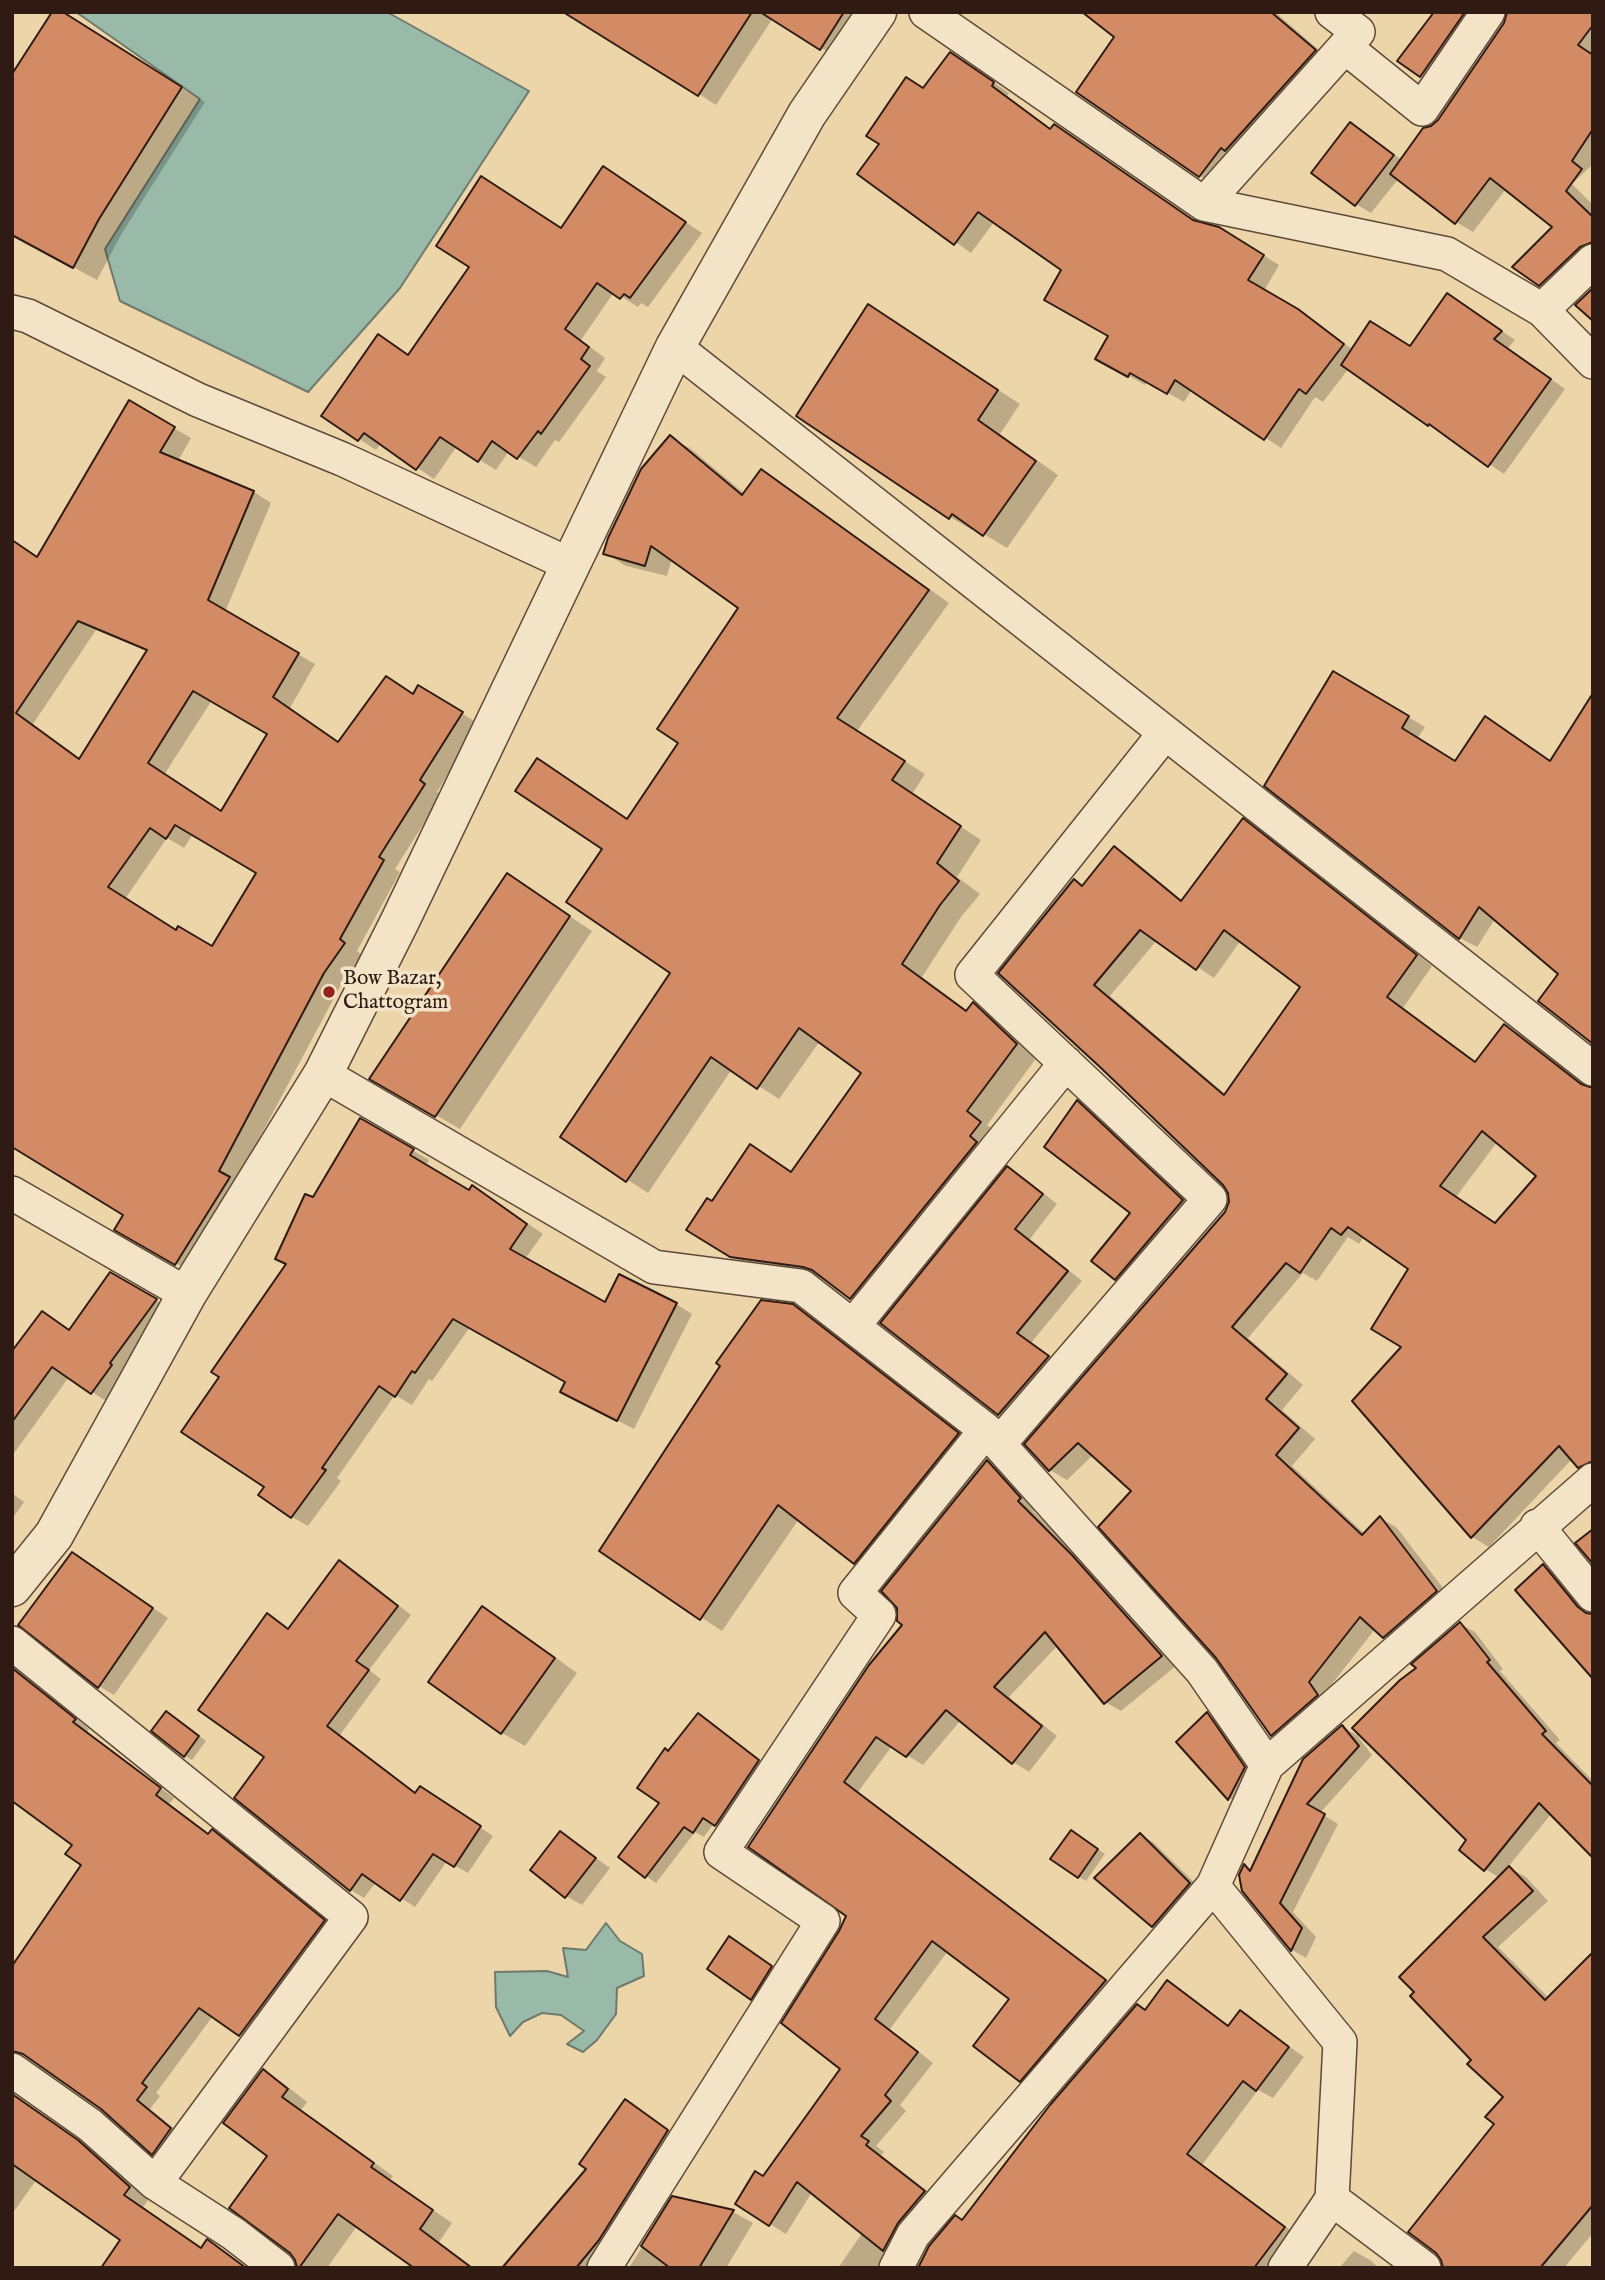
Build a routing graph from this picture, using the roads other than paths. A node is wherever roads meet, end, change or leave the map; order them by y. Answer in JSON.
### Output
{"nodes":[{"id":1,"x":877,"y":12,"type":"edge"},
{"id":2,"x":926,"y":12,"type":"edge"},
{"id":3,"x":1332,"y":12,"type":"edge"},
{"id":4,"x":1488,"y":12,"type":"edge"},
{"id":5,"x":1345,"y":47,"type":"junction"},
{"id":6,"x":1203,"y":204,"type":"junction"},
{"id":7,"x":1593,"y":261,"type":"edge"},
{"id":8,"x":1542,"y":310,"type":"junction"},
{"id":9,"x":12,"y":312,"type":"edge"},
{"id":10,"x":675,"y":347,"type":"junction"},
{"id":11,"x":1593,"y":362,"type":"edge"},
{"id":12,"x":571,"y":565,"type":"junction"},
{"id":13,"x":1165,"y":733,"type":"junction"},
{"id":14,"x":1066,"y":1063,"type":"junction"},
{"id":15,"x":1593,"y":1069,"type":"edge"},
{"id":16,"x":323,"y":1073,"type":"junction"},
{"id":17,"x":12,"y":1193,"type":"edge"},
{"id":18,"x":187,"y":1294,"type":"junction"},
{"id":19,"x":853,"y":1326,"type":"junction"},
{"id":20,"x":993,"y":1437,"type":"junction"},
{"id":21,"x":1593,"y":1480,"type":"edge"},
{"id":22,"x":1537,"y":1526,"type":"junction"},
{"id":23,"x":12,"y":1587,"type":"edge"},
{"id":24,"x":1593,"y":1595,"type":"edge"},
{"id":25,"x":12,"y":1643,"type":"edge"},
{"id":26,"x":1267,"y":1765,"type":"junction"},
{"id":27,"x":1213,"y":1886,"type":"junction"},
{"id":28,"x":12,"y":2070,"type":"edge"},
{"id":29,"x":155,"y":2183,"type":"junction"},
{"id":30,"x":1332,"y":2199,"type":"junction"},
{"id":31,"x":278,"y":2268,"type":"edge"},
{"id":32,"x":604,"y":2268,"type":"edge"},
{"id":33,"x":896,"y":2268,"type":"edge"},
{"id":34,"x":1285,"y":2268,"type":"edge"},
{"id":35,"x":1423,"y":2268,"type":"edge"}],
"edges":[{"from":1,"to":10,"type":"street"},
{"from":2,"to":6,"type":"street"},
{"from":3,"to":5,"type":"street"},
{"from":4,"to":5,"type":"street"},
{"from":5,"to":6,"type":"street"},
{"from":6,"to":8,"type":"street"},
{"from":7,"to":8,"type":"street"},
{"from":8,"to":11,"type":"street"},
{"from":9,"to":12,"type":"street"},
{"from":10,"to":12,"type":"street"},
{"from":10,"to":13,"type":"street"},
{"from":12,"to":16,"type":"street"},
{"from":13,"to":14,"type":"street"},
{"from":13,"to":15,"type":"street"},
{"from":14,"to":19,"type":"street"},
{"from":14,"to":20,"type":"street"},
{"from":16,"to":18,"type":"street"},
{"from":16,"to":19,"type":"street"},
{"from":17,"to":18,"type":"street"},
{"from":18,"to":23,"type":"street"},
{"from":19,"to":20,"type":"street"},
{"from":20,"to":26,"type":"street"},
{"from":20,"to":32,"type":"street"},
{"from":21,"to":22,"type":"street"},
{"from":22,"to":24,"type":"street"},
{"from":22,"to":26,"type":"street"},
{"from":25,"to":29,"type":"street"},
{"from":26,"to":27,"type":"street"},
{"from":27,"to":30,"type":"street"},
{"from":27,"to":33,"type":"street"},
{"from":28,"to":29,"type":"street"},
{"from":29,"to":31,"type":"street"},
{"from":30,"to":34,"type":"street"},
{"from":30,"to":35,"type":"street"}]}
